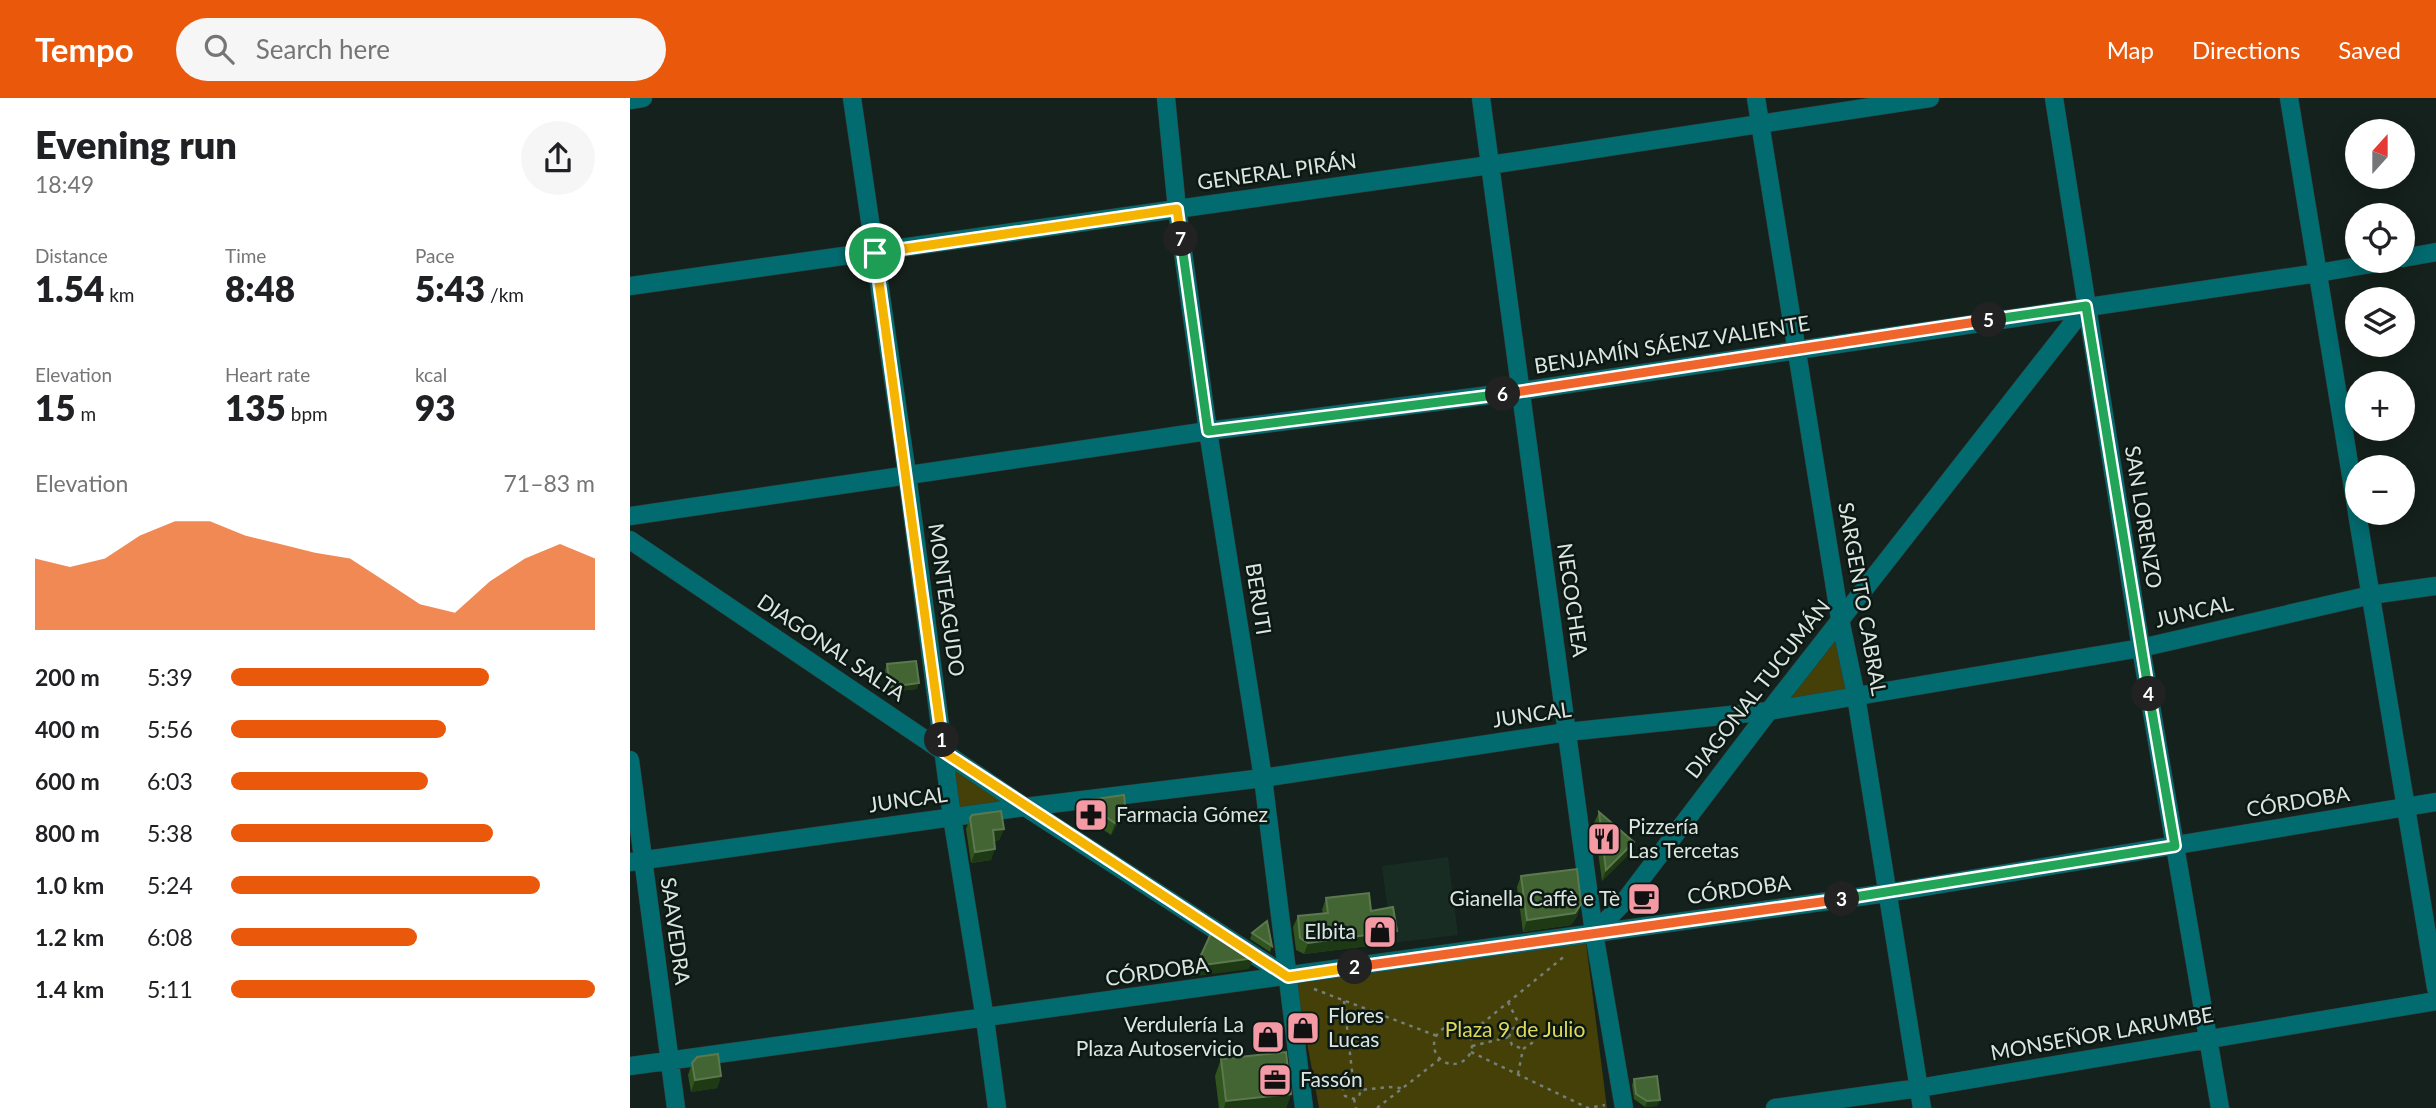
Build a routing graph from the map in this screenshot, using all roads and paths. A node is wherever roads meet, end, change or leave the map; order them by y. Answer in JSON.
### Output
{"nodes":[{"id":1,"x":643,"y":98,"type":"edge"},
{"id":2,"x":852,"y":98,"type":"edge"},
{"id":3,"x":1166,"y":98,"type":"edge"},
{"id":4,"x":1481,"y":98,"type":"edge"},
{"id":5,"x":1756,"y":98,"type":"edge"},
{"id":6,"x":1930,"y":98,"type":"edge"},
{"id":7,"x":2054,"y":98,"type":"edge"},
{"id":8,"x":2289,"y":98,"type":"edge"},
{"id":9,"x":630,"y":100,"type":"edge"},
{"id":10,"x":1760,"y":124,"type":"junction"},
{"id":11,"x":1490,"y":165,"type":"junction"},
{"id":12,"x":1177,"y":209,"type":"junction"},
{"id":13,"x":2436,"y":252,"type":"edge"},
{"id":14,"x":875,"y":253,"type":"junction"},
{"id":15,"x":2415,"y":256,"type":"edge"},
{"id":16,"x":2345,"y":268,"type":"edge"},
{"id":17,"x":2318,"y":273,"type":"junction"},
{"id":18,"x":630,"y":286,"type":"edge"},
{"id":19,"x":2086,"y":306,"type":"junction"},
{"id":20,"x":1797,"y":349,"type":"junction"},
{"id":21,"x":1521,"y":391,"type":"junction"},
{"id":22,"x":1208,"y":431,"type":"junction"},
{"id":23,"x":2348,"y":455,"type":"edge"},
{"id":24,"x":907,"y":474,"type":"junction"},
{"id":25,"x":630,"y":516,"type":"edge"},
{"id":26,"x":2359,"y":525,"type":"edge"},
{"id":27,"x":630,"y":540,"type":"edge"},
{"id":28,"x":2436,"y":586,"type":"edge"},
{"id":29,"x":2371,"y":596,"type":"junction"},
{"id":30,"x":1840,"y":620,"type":"junction"},
{"id":31,"x":2141,"y":648,"type":"junction"},
{"id":32,"x":1856,"y":696,"type":"junction"},
{"id":33,"x":1769,"y":711,"type":"junction"},
{"id":34,"x":1567,"y":732,"type":"junction"},
{"id":35,"x":944,"y":752,"type":"junction"},
{"id":36,"x":630,"y":760,"type":"edge"},
{"id":37,"x":1263,"y":778,"type":"junction"},
{"id":38,"x":2436,"y":803,"type":"edge"},
{"id":39,"x":1025,"y":807,"type":"junction"},
{"id":40,"x":2406,"y":808,"type":"junction"},
{"id":41,"x":952,"y":817,"type":"junction"},
{"id":42,"x":2175,"y":846,"type":"junction"},
{"id":43,"x":636,"y":861,"type":"edge"},
{"id":44,"x":1887,"y":893,"type":"junction"},
{"id":45,"x":1594,"y":933,"type":"junction"},
{"id":46,"x":1569,"y":953,"type":"dead end"},
{"id":47,"x":1289,"y":983,"type":"junction"},
{"id":48,"x":2436,"y":988,"type":"edge"},
{"id":49,"x":1344,"y":1001,"type":"junction"},
{"id":50,"x":2436,"y":1001,"type":"edge"},
{"id":51,"x":1508,"y":1002,"type":"junction"},
{"id":52,"x":985,"y":1019,"type":"junction"},
{"id":53,"x":1519,"y":1025,"type":"junction"},
{"id":54,"x":1468,"y":1035,"type":"junction"},
{"id":55,"x":1437,"y":1036,"type":"junction"},
{"id":56,"x":1509,"y":1037,"type":"junction"},
{"id":57,"x":2210,"y":1039,"type":"junction"},
{"id":58,"x":1472,"y":1046,"type":"junction"},
{"id":59,"x":1523,"y":1049,"type":"junction"},
{"id":60,"x":1471,"y":1052,"type":"junction"},
{"id":61,"x":1440,"y":1059,"type":"junction"},
{"id":62,"x":669,"y":1061,"type":"junction"},
{"id":63,"x":630,"y":1066,"type":"edge"},
{"id":64,"x":1518,"y":1075,"type":"junction"},
{"id":65,"x":1353,"y":1080,"type":"junction"},
{"id":66,"x":1402,"y":1088,"type":"junction"},
{"id":67,"x":1919,"y":1088,"type":"junction"},
{"id":68,"x":1361,"y":1090,"type":"junction"},
{"id":69,"x":1354,"y":1099,"type":"junction"},
{"id":70,"x":1623,"y":1105,"type":"edge"},
{"id":71,"x":676,"y":1108,"type":"edge"},
{"id":72,"x":997,"y":1108,"type":"edge"},
{"id":73,"x":1304,"y":1108,"type":"edge"},
{"id":74,"x":1356,"y":1108,"type":"edge"},
{"id":75,"x":1377,"y":1108,"type":"edge"},
{"id":76,"x":1775,"y":1108,"type":"edge"},
{"id":77,"x":1922,"y":1108,"type":"edge"},
{"id":78,"x":2220,"y":1108,"type":"edge"}],
"edges":[{"from":1,"to":9,"type":"street"},
{"from":2,"to":14,"type":"street","name":"MONTEAGUDO"},
{"from":3,"to":12,"type":"street","name":"BERUTI"},
{"from":4,"to":11,"type":"street","name":"NECOCHEA"},
{"from":5,"to":10,"type":"street","name":"SARGENTO CABRAL"},
{"from":6,"to":10,"type":"street","name":"GENERAL PIRÁN"},
{"from":7,"to":19,"type":"street","name":"SAN LORENZO"},
{"from":8,"to":17,"type":"street"},
{"from":10,"to":11,"type":"street","name":"GENERAL PIRÁN"},
{"from":10,"to":20,"type":"street","name":"SARGENTO CABRAL"},
{"from":11,"to":12,"type":"street","name":"GENERAL PIRÁN"},
{"from":11,"to":21,"type":"street","name":"NECOCHEA"},
{"from":12,"to":14,"type":"street","name":"GENERAL PIRÁN"},
{"from":12,"to":22,"type":"street","name":"BERUTI"},
{"from":13,"to":15,"type":"street"},
{"from":14,"to":18,"type":"street","name":"GENERAL PIRÁN"},
{"from":14,"to":24,"type":"street","name":"MONTEAGUDO"},
{"from":16,"to":17,"type":"street","name":"BENJAMÍN SÁENZ VALIENTE"},
{"from":17,"to":19,"type":"street","name":"BENJAMÍN SÁENZ VALIENTE"},
{"from":17,"to":23,"type":"street"},
{"from":19,"to":20,"type":"street","name":"BENJAMÍN SÁENZ VALIENTE"},
{"from":19,"to":30,"type":"street","name":"DIAGONAL TUCUMÁN"},
{"from":19,"to":31,"type":"street","name":"SAN LORENZO"},
{"from":20,"to":21,"type":"street","name":"BENJAMÍN SÁENZ VALIENTE"},
{"from":20,"to":30,"type":"street","name":"SARGENTO CABRAL"},
{"from":21,"to":22,"type":"street","name":"BENJAMÍN SÁENZ VALIENTE"},
{"from":21,"to":34,"type":"street","name":"NECOCHEA"},
{"from":22,"to":24,"type":"street","name":"BENJAMÍN SÁENZ VALIENTE"},
{"from":22,"to":37,"type":"street","name":"BERUTI"},
{"from":24,"to":25,"type":"street","name":"BENJAMÍN SÁENZ VALIENTE"},
{"from":24,"to":35,"type":"street","name":"MONTEAGUDO"},
{"from":26,"to":29,"type":"street"},
{"from":27,"to":35,"type":"street","name":"DIAGONAL SALTA"},
{"from":28,"to":29,"type":"street","name":"JUNCAL"},
{"from":29,"to":31,"type":"street","name":"JUNCAL"},
{"from":29,"to":40,"type":"street"},
{"from":30,"to":32,"type":"street","name":"SARGENTO CABRAL"},
{"from":30,"to":33,"type":"street","name":"DIAGONAL TUCUMÁN"},
{"from":31,"to":32,"type":"street","name":"JUNCAL"},
{"from":31,"to":42,"type":"street","name":"SAN LORENZO"},
{"from":32,"to":33,"type":"street","name":"JUNCAL"},
{"from":32,"to":44,"type":"street","name":"SARGENTO CABRAL"},
{"from":33,"to":34,"type":"street","name":"JUNCAL"},
{"from":33,"to":45,"type":"street","name":"DIAGONAL TUCUMÁN"},
{"from":34,"to":37,"type":"street","name":"JUNCAL"},
{"from":34,"to":45,"type":"street","name":"NECOCHEA"},
{"from":35,"to":39,"type":"street","name":"DIAGONAL SALTA"},
{"from":35,"to":41,"type":"street","name":"MONTEAGUDO"},
{"from":36,"to":43,"type":"street","name":"SAAVEDRA"},
{"from":37,"to":39,"type":"street","name":"JUNCAL"},
{"from":37,"to":47,"type":"street","name":"BERUTI"},
{"from":38,"to":40,"type":"street","name":"CÓRDOBA"},
{"from":39,"to":41,"type":"street","name":"JUNCAL"},
{"from":39,"to":47,"type":"street","name":"DIAGONAL SALTA"},
{"from":40,"to":42,"type":"street","name":"CÓRDOBA"},
{"from":40,"to":48,"type":"street"},
{"from":41,"to":43,"type":"street","name":"JUNCAL"},
{"from":41,"to":52,"type":"street","name":"MONTEAGUDO"},
{"from":42,"to":44,"type":"street","name":"CÓRDOBA"},
{"from":42,"to":57,"type":"street","name":"SAN LORENZO"},
{"from":43,"to":62,"type":"street","name":"SAAVEDRA"},
{"from":44,"to":45,"type":"street","name":"CÓRDOBA"},
{"from":44,"to":67,"type":"street","name":"SARGENTO CABRAL"},
{"from":45,"to":47,"type":"street","name":"CÓRDOBA"},
{"from":45,"to":70,"type":"street","name":"NECOCHEA"},
{"from":46,"to":51,"type":"path"},
{"from":47,"to":49,"type":"path"},
{"from":47,"to":52,"type":"street","name":"CÓRDOBA"},
{"from":47,"to":73,"type":"street","name":"BERUTI"},
{"from":49,"to":55,"type":"path"},
{"from":49,"to":65,"type":"path"},
{"from":50,"to":57,"type":"street","name":"MONSEÑOR LARUMBE"},
{"from":51,"to":53,"type":"path"},
{"from":51,"to":54,"type":"path"},
{"from":52,"to":62,"type":"street","name":"CÓRDOBA"},
{"from":52,"to":72,"type":"street","name":"MONTEAGUDO"},
{"from":53,"to":56,"type":"path"},
{"from":53,"to":59,"type":"path"},
{"from":54,"to":55,"type":"path"},
{"from":54,"to":58,"type":"path"},
{"from":55,"to":61,"type":"path"},
{"from":56,"to":58,"type":"path"},
{"from":56,"to":59,"type":"path"},
{"from":57,"to":67,"type":"street","name":"MONSEÑOR LARUMBE"},
{"from":57,"to":78,"type":"street","name":"SAN LORENZO"},
{"from":58,"to":60,"type":"path"},
{"from":59,"to":64,"type":"path"},
{"from":60,"to":61,"type":"path"},
{"from":60,"to":64,"type":"path"},
{"from":61,"to":66,"type":"path"},
{"from":62,"to":63,"type":"street","name":"CÓRDOBA"},
{"from":62,"to":71,"type":"street","name":"SAAVEDRA"},
{"from":64,"to":70,"type":"path"},
{"from":65,"to":68,"type":"path"},
{"from":65,"to":69,"type":"path"},
{"from":66,"to":68,"type":"path"},
{"from":66,"to":75,"type":"path"},
{"from":67,"to":76,"type":"street","name":"MONSEÑOR LARUMBE"},
{"from":67,"to":77,"type":"street","name":"SARGENTO CABRAL"},
{"from":68,"to":69,"type":"path"},
{"from":69,"to":74,"type":"path"}]}
